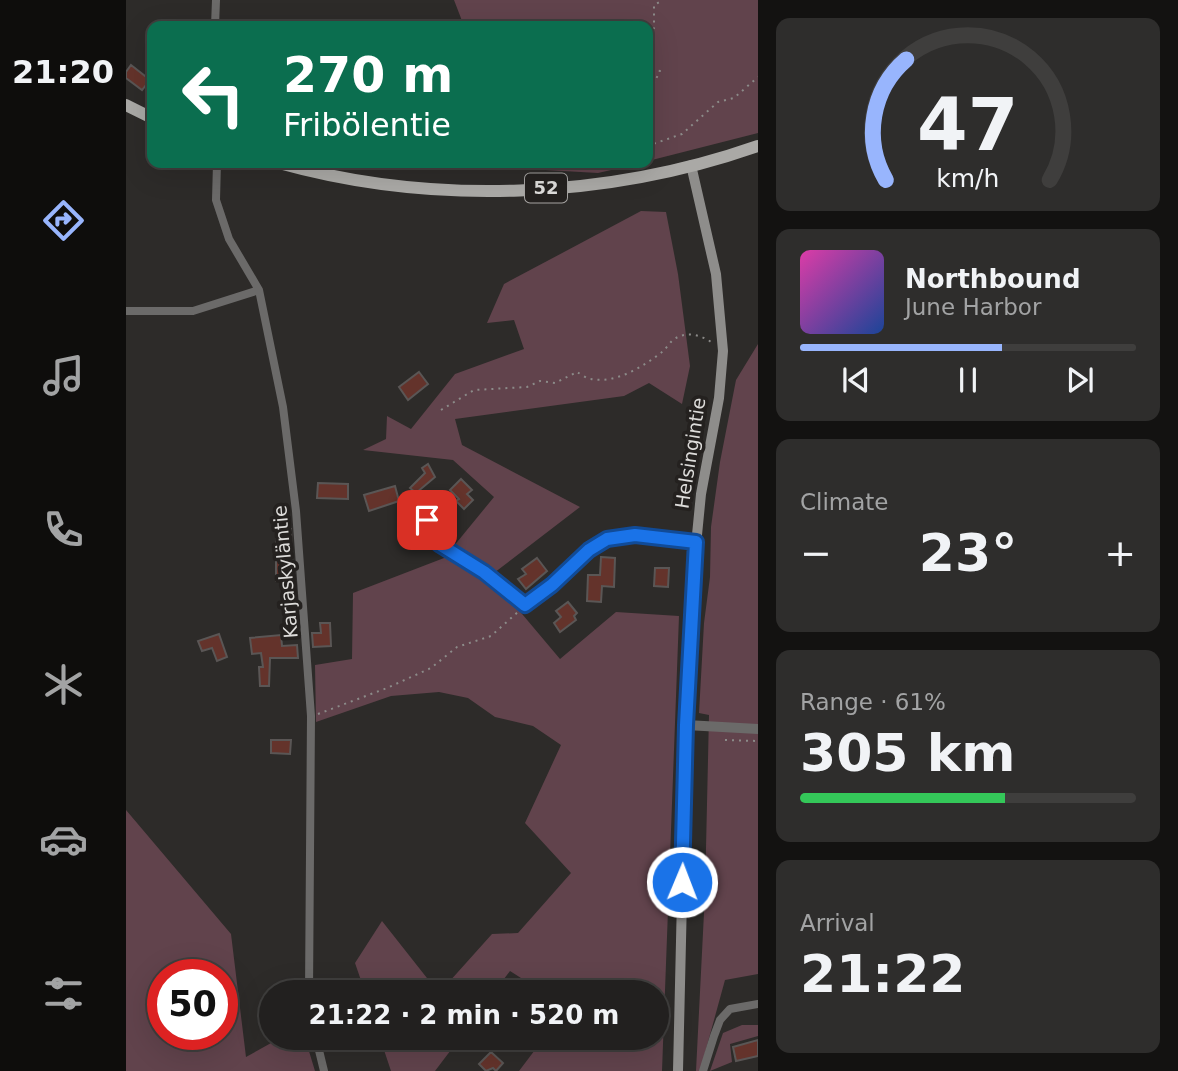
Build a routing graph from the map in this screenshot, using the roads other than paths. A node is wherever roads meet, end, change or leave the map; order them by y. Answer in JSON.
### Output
{"nodes":[{"id":1,"x":216,"y":0,"type":"edge"},
{"id":2,"x":215,"y":21,"type":"edge"},
{"id":3,"x":126,"y":105,"type":"edge"},
{"id":4,"x":147,"y":116,"type":"edge"},
{"id":5,"x":758,"y":146,"type":"edge"},
{"id":6,"x":691,"y":165,"type":"junction"},
{"id":7,"x":217,"y":168,"type":"edge"},
{"id":8,"x":301,"y":168,"type":"edge"},
{"id":9,"x":259,"y":290,"type":"junction"},
{"id":10,"x":126,"y":311,"type":"edge"},
{"id":11,"x":427,"y":520,"type":"dead end"},
{"id":12,"x":696,"y":542,"type":"junction"},
{"id":13,"x":686,"y":725,"type":"junction"},
{"id":14,"x":758,"y":729,"type":"edge"},
{"id":15,"x":309,"y":980,"type":"edge"},
{"id":16,"x":758,"y":1004,"type":"edge"},
{"id":17,"x":319,"y":1050,"type":"edge"},
{"id":18,"x":324,"y":1071,"type":"edge"},
{"id":19,"x":678,"y":1071,"type":"edge"},
{"id":20,"x":703,"y":1071,"type":"edge"}],
"edges":[{"from":1,"to":2,"type":"street"},
{"from":3,"to":4,"type":"main road"},
{"from":5,"to":6,"type":"main road","number":"52"},
{"from":6,"to":8,"type":"main road","number":"52"},
{"from":6,"to":12,"type":"main road","name":"Helsingintie"},
{"from":7,"to":9,"type":"street","name":"Karjaskyläntie"},
{"from":9,"to":10,"type":"street"},
{"from":9,"to":15,"type":"street","name":"Karjaskyläntie"},
{"from":11,"to":12,"type":"street"},
{"from":12,"to":13,"type":"main road","name":"Helsingintie"},
{"from":13,"to":14,"type":"street"},
{"from":13,"to":19,"type":"main road","name":"Helsingintie"},
{"from":16,"to":20,"type":"street"},
{"from":17,"to":18,"type":"street"}]}
